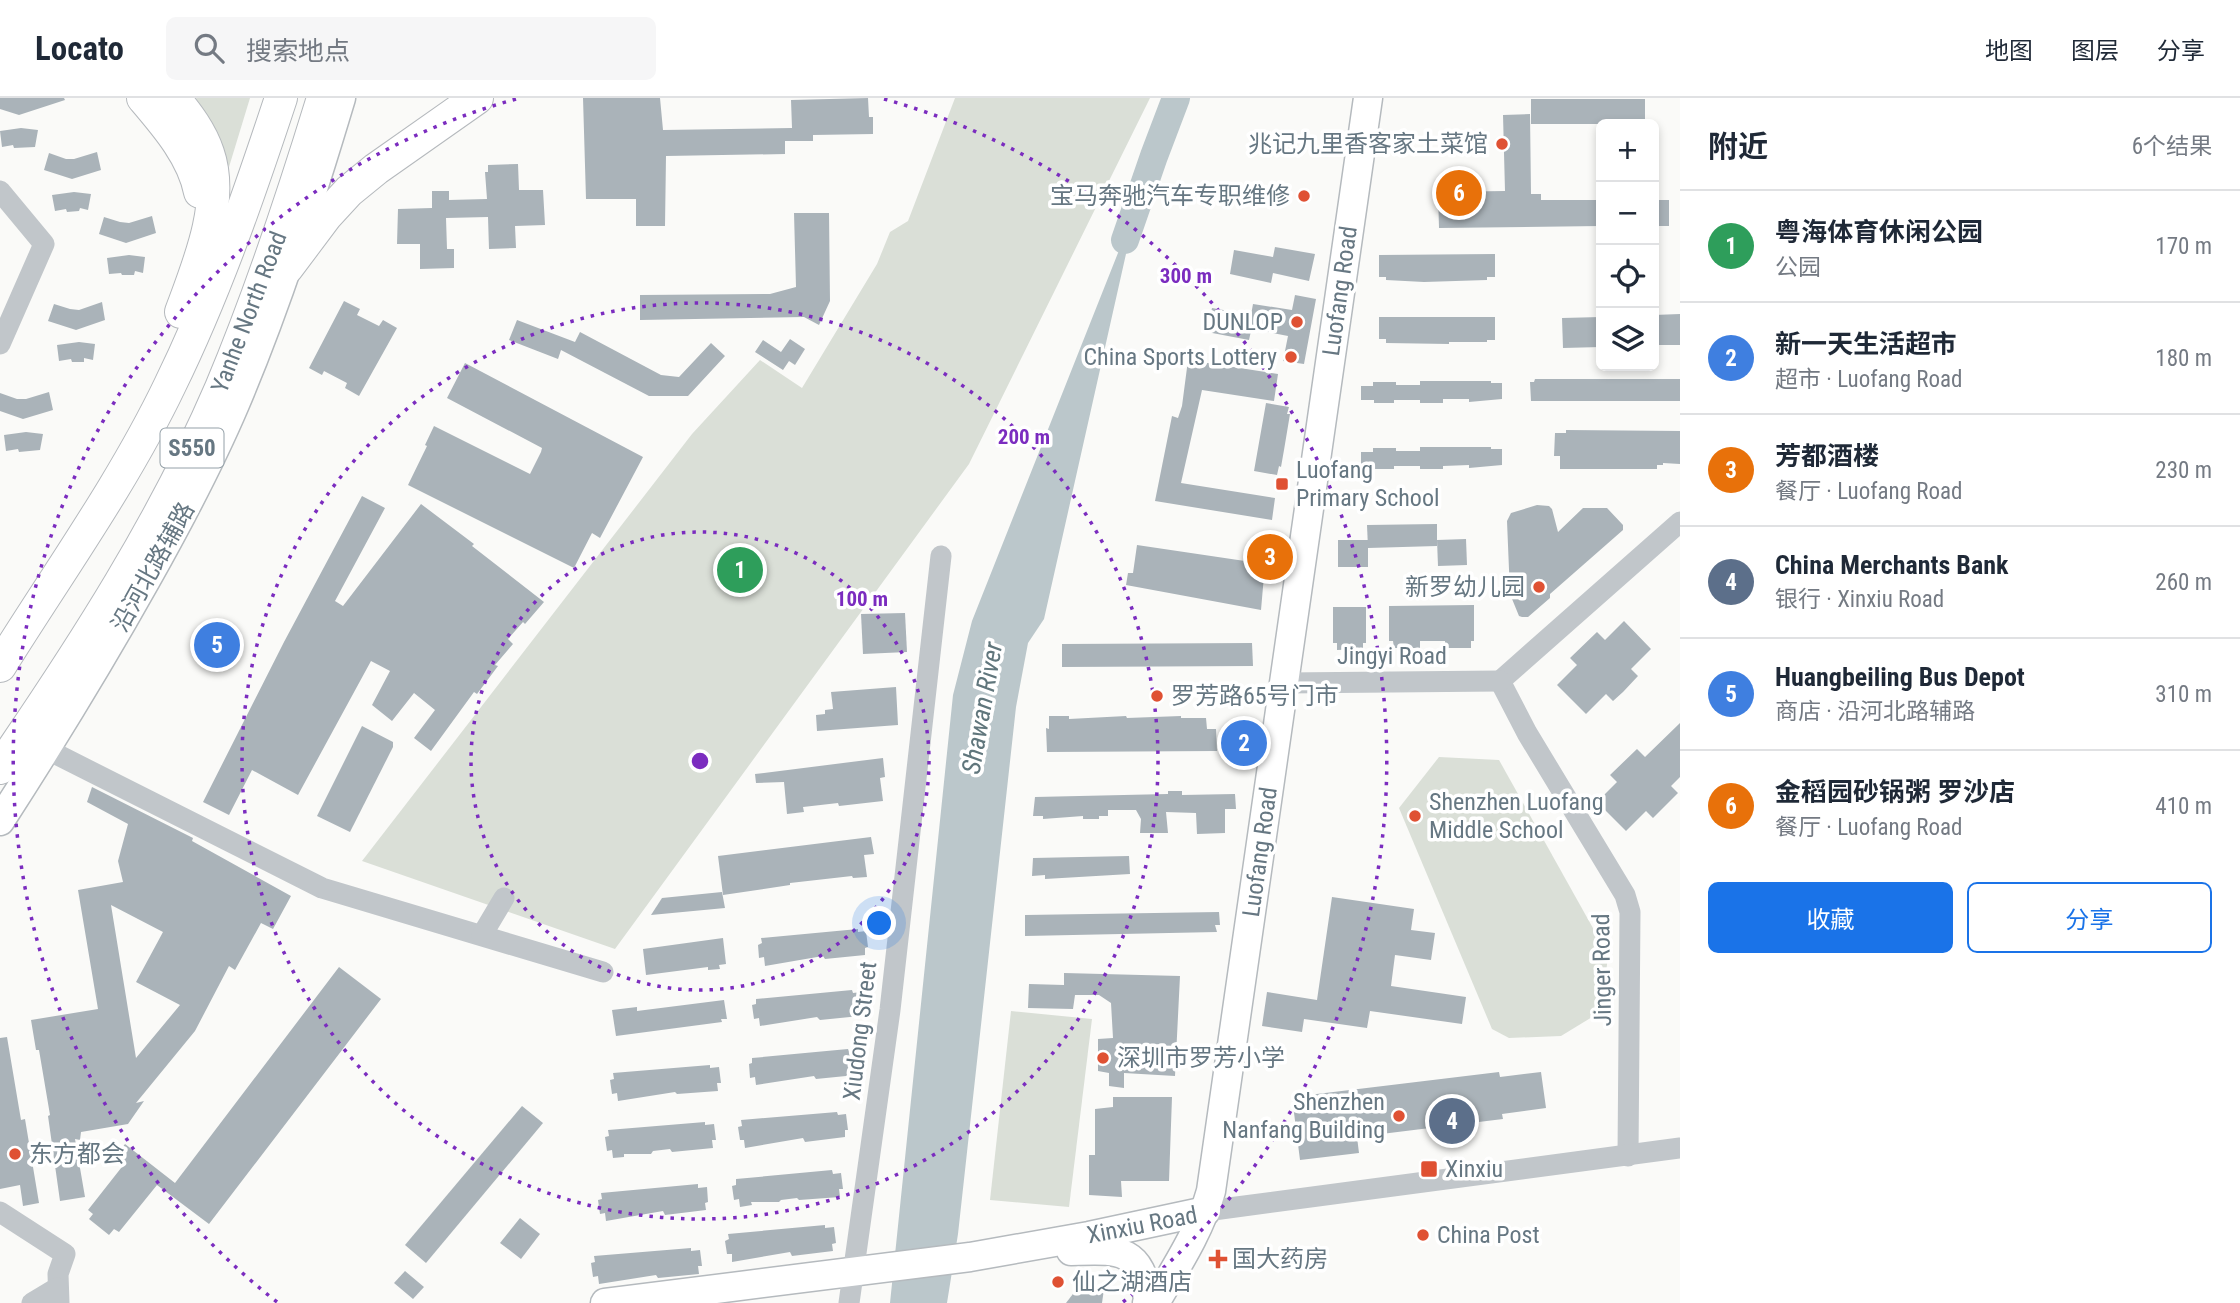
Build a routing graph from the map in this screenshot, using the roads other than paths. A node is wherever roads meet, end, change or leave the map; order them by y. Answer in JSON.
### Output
{"nodes":[{"id":1,"x":143,"y":98,"type":"edge"},
{"id":2,"x":174,"y":98,"type":"edge"},
{"id":3,"x":265,"y":98,"type":"edge"},
{"id":4,"x":281,"y":98,"type":"edge"},
{"id":5,"x":323,"y":98,"type":"edge"},
{"id":6,"x":341,"y":98,"type":"edge"},
{"id":7,"x":477,"y":98,"type":"edge"},
{"id":8,"x":1368,"y":98,"type":"edge"},
{"id":9,"x":0,"y":191,"type":"edge"},
{"id":10,"x":240,"y":216,"type":"junction"},
{"id":11,"x":202,"y":254,"type":"junction"},
{"id":12,"x":287,"y":268,"type":"junction"},
{"id":13,"x":0,"y":344,"type":"edge"},
{"id":14,"x":132,"y":456,"type":"junction"},
{"id":15,"x":1680,"y":522,"type":"edge"},
{"id":16,"x":173,"y":532,"type":"junction"},
{"id":17,"x":941,"y":556,"type":"dead end"},
{"id":18,"x":90,"y":632,"type":"junction"},
{"id":19,"x":0,"y":666,"type":"edge"},
{"id":20,"x":1500,"y":681,"type":"junction"},
{"id":21,"x":1284,"y":683,"type":"junction"},
{"id":22,"x":46,"y":749,"type":"junction"},
{"id":23,"x":0,"y":768,"type":"edge"},
{"id":24,"x":0,"y":821,"type":"edge"},
{"id":25,"x":504,"y":898,"type":"dead end"},
{"id":26,"x":482,"y":935,"type":"junction"},
{"id":27,"x":603,"y":972,"type":"dead end"},
{"id":28,"x":1680,"y":1149,"type":"edge"},
{"id":29,"x":1628,"y":1156,"type":"junction"},
{"id":30,"x":0,"y":1212,"type":"edge"},
{"id":31,"x":1206,"y":1212,"type":"junction"},
{"id":32,"x":977,"y":1255,"type":"junction"},
{"id":33,"x":865,"y":1272,"type":"junction"},
{"id":34,"x":58,"y":1295,"type":"edge"},
{"id":35,"x":32,"y":1303,"type":"edge"},
{"id":36,"x":605,"y":1303,"type":"edge"},
{"id":37,"x":849,"y":1303,"type":"edge"},
{"id":38,"x":1147,"y":1303,"type":"edge"},
{"id":39,"x":1155,"y":1303,"type":"edge"}],
"edges":[{"from":1,"to":11,"type":"highway"},
{"from":2,"to":11,"type":"highway"},
{"from":3,"to":10,"type":"main road","number":"S550"},
{"from":4,"to":10,"type":"highway","name":"Yanhe North Road","number":"S550"},
{"from":5,"to":18,"type":"highway","name":"Yanhe North Road","number":"S550"},
{"from":6,"to":12,"type":"main road","name":"沿河北路辅路"},
{"from":7,"to":12,"type":"highway"},
{"from":8,"to":21,"type":"main road","name":"Luofang Road"},
{"from":9,"to":13,"type":"street"},
{"from":10,"to":14,"type":"highway","name":"Yanhe North Road","number":"S550"},
{"from":11,"to":14,"type":"highway"},
{"from":12,"to":16,"type":"main road","name":"沿河北路辅路"},
{"from":14,"to":19,"type":"highway","name":"Yanhe North Road","number":"S550"},
{"from":15,"to":20,"type":"street"},
{"from":16,"to":18,"type":"highway"},
{"from":16,"to":22,"type":"main road","name":"沿河北路辅路"},
{"from":17,"to":33,"type":"street","name":"Xiudong Street"},
{"from":18,"to":23,"type":"highway","name":"Yanhe North Road","number":"S550"},
{"from":20,"to":21,"type":"street","name":"Jingyi Road"},
{"from":20,"to":29,"type":"street","name":"Jinger Road"},
{"from":21,"to":31,"type":"main road","name":"Luofang Road"},
{"from":22,"to":24,"type":"main road","name":"沿河北路辅路"},
{"from":22,"to":26,"type":"street"},
{"from":25,"to":26,"type":"street"},
{"from":26,"to":27,"type":"street"},
{"from":28,"to":29,"type":"street","name":"Xinxiu Road"},
{"from":29,"to":31,"type":"street","name":"Xinxiu Road"},
{"from":30,"to":34,"type":"street"},
{"from":31,"to":32,"type":"main road","name":"Xinxiu Road"},
{"from":31,"to":39,"type":"main road","name":"Luofang Road"},
{"from":32,"to":33,"type":"main road","name":"Xinxiu Road"},
{"from":32,"to":38,"type":"main road"},
{"from":33,"to":36,"type":"main road","name":"Xinxiu Road"},
{"from":33,"to":37,"type":"street","name":"Xiudong Street"},
{"from":34,"to":35,"type":"street"}]}
